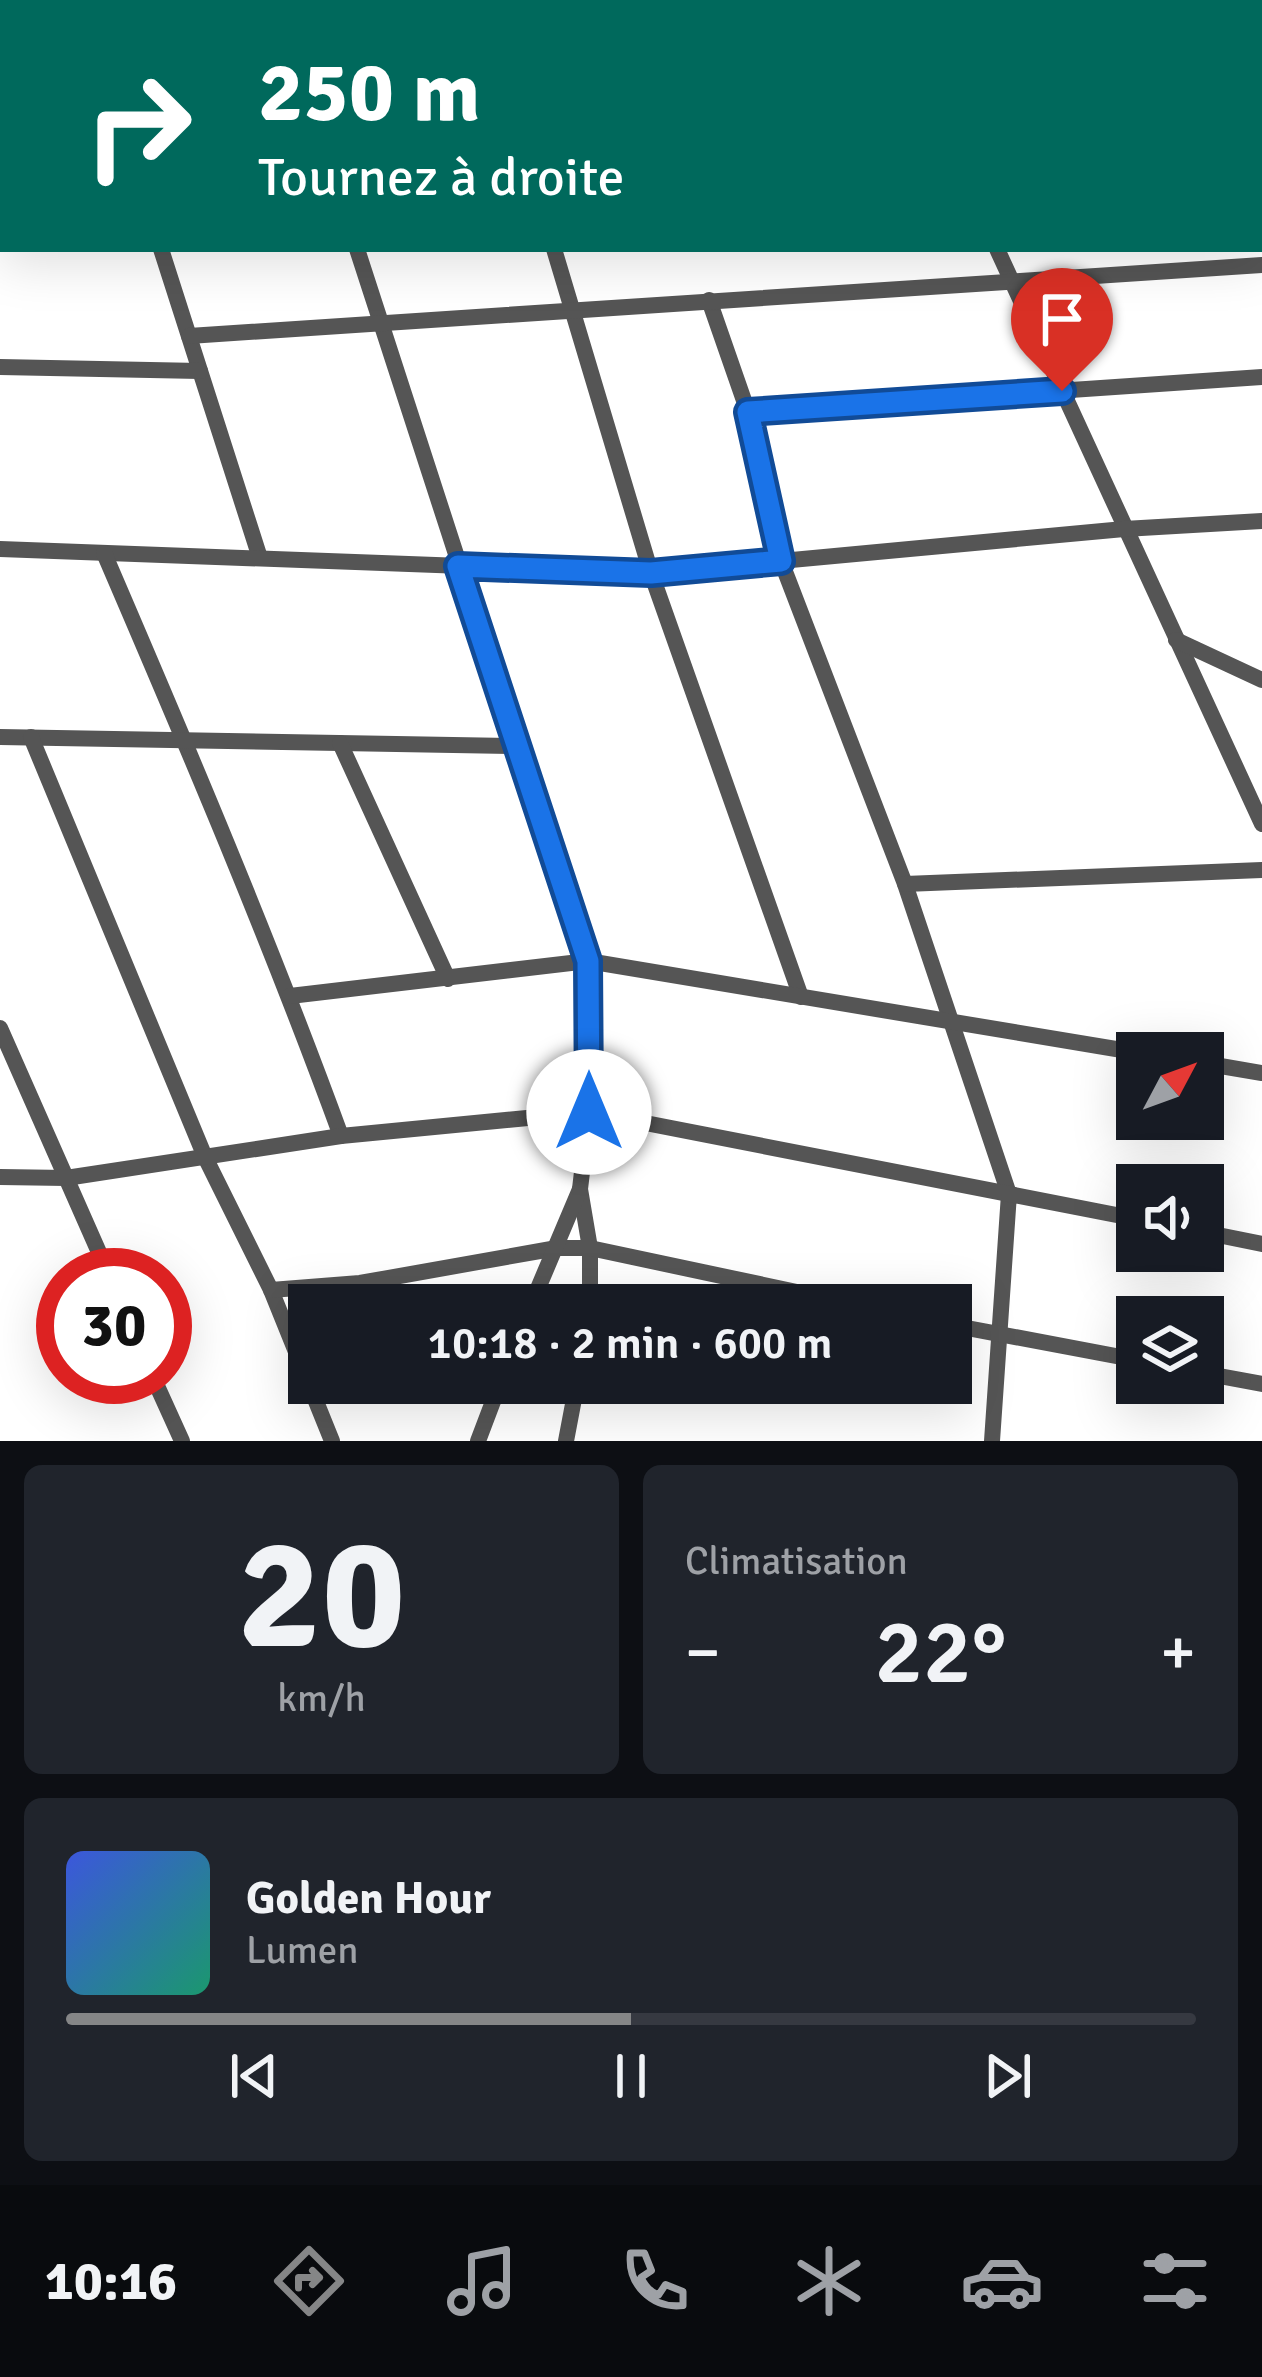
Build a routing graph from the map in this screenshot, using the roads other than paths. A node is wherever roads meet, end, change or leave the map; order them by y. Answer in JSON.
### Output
{"nodes":[{"id":1,"x":162,"y":252,"type":"edge"},
{"id":2,"x":358,"y":252,"type":"edge"},
{"id":3,"x":555,"y":252,"type":"edge"},
{"id":4,"x":998,"y":252,"type":"edge"},
{"id":5,"x":1262,"y":265,"type":"edge"},
{"id":6,"x":1012,"y":280,"type":"junction"},
{"id":7,"x":709,"y":300,"type":"junction"},
{"id":8,"x":574,"y":309,"type":"junction"},
{"id":9,"x":380,"y":323,"type":"junction"},
{"id":10,"x":189,"y":336,"type":"junction"},
{"id":11,"x":0,"y":367,"type":"edge"},
{"id":12,"x":200,"y":370,"type":"junction"},
{"id":13,"x":1262,"y":377,"type":"edge"},
{"id":14,"x":1062,"y":391,"type":"junction"},
{"id":15,"x":748,"y":412,"type":"junction"},
{"id":16,"x":1262,"y":521,"type":"edge"},
{"id":17,"x":1124,"y":529,"type":"junction"},
{"id":18,"x":0,"y":549,"type":"edge"},
{"id":19,"x":104,"y":553,"type":"junction"},
{"id":20,"x":260,"y":559,"type":"junction"},
{"id":21,"x":781,"y":561,"type":"junction"},
{"id":22,"x":458,"y":566,"type":"junction"},
{"id":23,"x":651,"y":573,"type":"junction"},
{"id":24,"x":1176,"y":640,"type":"junction"},
{"id":25,"x":1262,"y":680,"type":"edge"},
{"id":26,"x":0,"y":737,"type":"edge"},
{"id":27,"x":31,"y":737,"type":"junction"},
{"id":28,"x":185,"y":740,"type":"junction"},
{"id":29,"x":340,"y":743,"type":"junction"},
{"id":30,"x":517,"y":746,"type":"junction"},
{"id":31,"x":1262,"y":824,"type":"edge"},
{"id":32,"x":1262,"y":870,"type":"edge"},
{"id":33,"x":905,"y":884,"type":"junction"},
{"id":34,"x":588,"y":961,"type":"junction"},
{"id":35,"x":448,"y":979,"type":"junction"},
{"id":36,"x":290,"y":996,"type":"junction"},
{"id":37,"x":801,"y":997,"type":"junction"},
{"id":38,"x":950,"y":1022,"type":"junction"},
{"id":39,"x":0,"y":1028,"type":"edge"},
{"id":40,"x":1116,"y":1049,"type":"edge"},
{"id":41,"x":1224,"y":1067,"type":"edge"},
{"id":42,"x":1262,"y":1073,"type":"edge"},
{"id":43,"x":589,"y":1112,"type":"junction"},
{"id":44,"x":341,"y":1136,"type":"junction"},
{"id":45,"x":205,"y":1156,"type":"junction"},
{"id":46,"x":0,"y":1177,"type":"edge"},
{"id":47,"x":66,"y":1178,"type":"junction"},
{"id":48,"x":580,"y":1189,"type":"junction"},
{"id":49,"x":1009,"y":1194,"type":"junction"},
{"id":50,"x":1116,"y":1215,"type":"edge"},
{"id":51,"x":1224,"y":1236,"type":"edge"},
{"id":52,"x":1262,"y":1244,"type":"edge"},
{"id":53,"x":97,"y":1248,"type":"edge"},
{"id":54,"x":557,"y":1248,"type":"junction"},
{"id":55,"x":590,"y":1248,"type":"junction"},
{"id":56,"x":541,"y":1284,"type":"edge"},
{"id":57,"x":590,"y":1284,"type":"edge"},
{"id":58,"x":759,"y":1284,"type":"edge"},
{"id":59,"x":271,"y":1290,"type":"junction"},
{"id":60,"x":972,"y":1329,"type":"edge"},
{"id":61,"x":999,"y":1335,"type":"junction"},
{"id":62,"x":1116,"y":1356,"type":"edge"},
{"id":63,"x":1224,"y":1377,"type":"edge"},
{"id":64,"x":1262,"y":1384,"type":"edge"},
{"id":65,"x":166,"y":1404,"type":"edge"},
{"id":66,"x":492,"y":1404,"type":"edge"},
{"id":67,"x":573,"y":1404,"type":"edge"},
{"id":68,"x":182,"y":1441,"type":"edge"},
{"id":69,"x":332,"y":1441,"type":"edge"},
{"id":70,"x":478,"y":1441,"type":"edge"},
{"id":71,"x":566,"y":1441,"type":"edge"},
{"id":72,"x":992,"y":1441,"type":"edge"}],
"edges":[{"from":1,"to":10,"type":"street"},
{"from":2,"to":9,"type":"street"},
{"from":3,"to":8,"type":"street"},
{"from":4,"to":6,"type":"street"},
{"from":5,"to":6,"type":"street"},
{"from":6,"to":7,"type":"street"},
{"from":6,"to":14,"type":"street"},
{"from":7,"to":8,"type":"street"},
{"from":7,"to":15,"type":"street"},
{"from":8,"to":9,"type":"street"},
{"from":8,"to":23,"type":"street"},
{"from":9,"to":10,"type":"street"},
{"from":9,"to":22,"type":"street"},
{"from":10,"to":12,"type":"street"},
{"from":11,"to":12,"type":"street"},
{"from":12,"to":20,"type":"street"},
{"from":13,"to":14,"type":"street"},
{"from":14,"to":15,"type":"street"},
{"from":14,"to":17,"type":"street"},
{"from":15,"to":21,"type":"street"},
{"from":16,"to":17,"type":"street"},
{"from":17,"to":21,"type":"street"},
{"from":17,"to":24,"type":"street"},
{"from":18,"to":19,"type":"street"},
{"from":19,"to":20,"type":"street"},
{"from":19,"to":28,"type":"street"},
{"from":20,"to":22,"type":"street"},
{"from":21,"to":23,"type":"street"},
{"from":21,"to":33,"type":"street"},
{"from":22,"to":23,"type":"street"},
{"from":22,"to":30,"type":"street"},
{"from":23,"to":37,"type":"street"},
{"from":24,"to":25,"type":"street"},
{"from":24,"to":31,"type":"street"},
{"from":26,"to":27,"type":"street"},
{"from":27,"to":28,"type":"street"},
{"from":27,"to":45,"type":"street"},
{"from":28,"to":29,"type":"street"},
{"from":28,"to":36,"type":"street"},
{"from":29,"to":30,"type":"street"},
{"from":29,"to":35,"type":"street"},
{"from":30,"to":34,"type":"street"},
{"from":32,"to":33,"type":"street"},
{"from":33,"to":38,"type":"street"},
{"from":34,"to":35,"type":"street"},
{"from":34,"to":37,"type":"street"},
{"from":34,"to":43,"type":"street"},
{"from":35,"to":36,"type":"street"},
{"from":36,"to":44,"type":"street"},
{"from":37,"to":38,"type":"street"},
{"from":38,"to":40,"type":"street"},
{"from":38,"to":49,"type":"street"},
{"from":39,"to":47,"type":"street"},
{"from":41,"to":42,"type":"street"},
{"from":43,"to":44,"type":"street"},
{"from":43,"to":48,"type":"street"},
{"from":43,"to":49,"type":"street"},
{"from":44,"to":45,"type":"street"},
{"from":45,"to":47,"type":"street"},
{"from":45,"to":59,"type":"street"},
{"from":46,"to":47,"type":"street"},
{"from":47,"to":53,"type":"street"},
{"from":48,"to":54,"type":"street"},
{"from":48,"to":55,"type":"street"},
{"from":49,"to":50,"type":"street"},
{"from":49,"to":61,"type":"street"},
{"from":51,"to":52,"type":"street"},
{"from":54,"to":55,"type":"street"},
{"from":54,"to":56,"type":"street"},
{"from":54,"to":59,"type":"street"},
{"from":55,"to":57,"type":"street"},
{"from":55,"to":58,"type":"street"},
{"from":59,"to":69,"type":"street"},
{"from":60,"to":61,"type":"street"},
{"from":61,"to":62,"type":"street"},
{"from":61,"to":72,"type":"street"},
{"from":63,"to":64,"type":"street"},
{"from":65,"to":68,"type":"street"},
{"from":66,"to":70,"type":"street"},
{"from":67,"to":71,"type":"street"}]}
